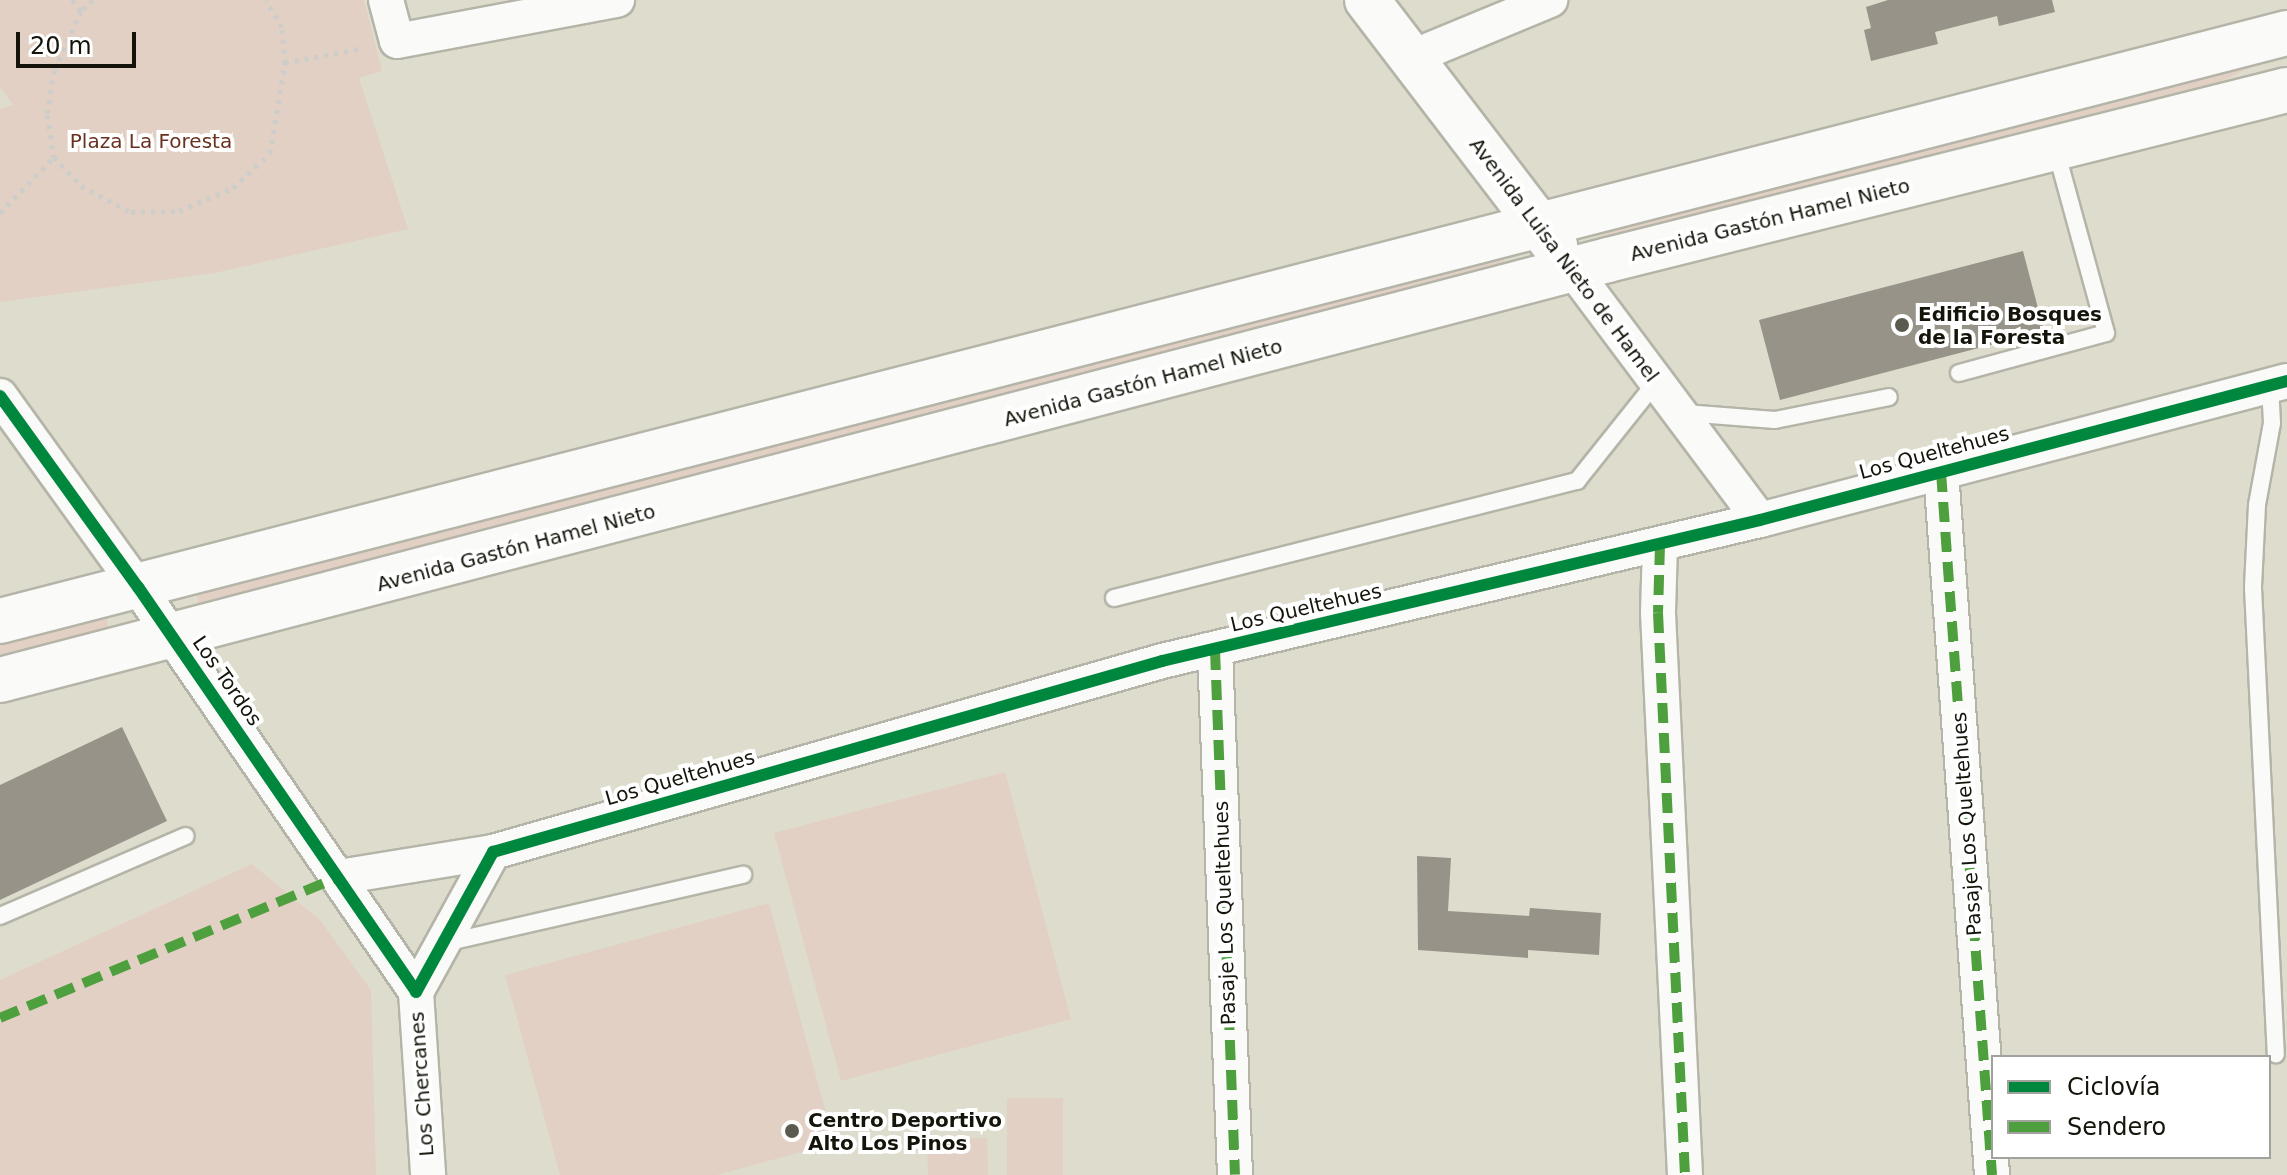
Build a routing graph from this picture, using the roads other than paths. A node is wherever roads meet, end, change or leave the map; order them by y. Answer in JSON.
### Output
{"nodes":[{"id":1,"x":386,"y":0,"type":"edge"},
{"id":2,"x":617,"y":0,"type":"edge"},
{"id":3,"x":1367,"y":0,"type":"edge"},
{"id":4,"x":1550,"y":0,"type":"edge"},
{"id":5,"x":2287,"y":33,"type":"edge"},
{"id":6,"x":1410,"y":58,"type":"junction"},
{"id":7,"x":2287,"y":90,"type":"edge"},
{"id":8,"x":2056,"y":148,"type":"junction"},
{"id":9,"x":1539,"y":226,"type":"junction"},
{"id":10,"x":1573,"y":270,"type":"junction"},
{"id":11,"x":1959,"y":373,"type":"dead end"},
{"id":12,"x":1656,"y":382,"type":"junction"},
{"id":13,"x":2279,"y":383,"type":"edge"},
{"id":14,"x":0,"y":396,"type":"edge"},
{"id":15,"x":1889,"y":397,"type":"dead end"},
{"id":16,"x":1680,"y":412,"type":"junction"},
{"id":17,"x":1941,"y":472,"type":"junction"},
{"id":18,"x":1760,"y":520,"type":"junction"},
{"id":19,"x":1660,"y":545,"type":"junction"},
{"id":20,"x":138,"y":587,"type":"junction"},
{"id":21,"x":1114,"y":598,"type":"dead end"},
{"id":22,"x":0,"y":621,"type":"edge"},
{"id":23,"x":173,"y":638,"type":"junction"},
{"id":24,"x":1215,"y":650,"type":"junction"},
{"id":25,"x":0,"y":680,"type":"edge"},
{"id":26,"x":186,"y":836,"type":"dead end"},
{"id":27,"x":493,"y":852,"type":"junction"},
{"id":28,"x":743,"y":875,"type":"dead end"},
{"id":29,"x":339,"y":877,"type":"junction"},
{"id":30,"x":0,"y":916,"type":"edge"},
{"id":31,"x":443,"y":943,"type":"junction"},
{"id":32,"x":416,"y":992,"type":"junction"},
{"id":33,"x":2276,"y":1054,"type":"dead end"},
{"id":34,"x":428,"y":1175,"type":"edge"},
{"id":35,"x":1235,"y":1175,"type":"edge"},
{"id":36,"x":1685,"y":1175,"type":"edge"},
{"id":37,"x":1992,"y":1175,"type":"edge"}],
"edges":[{"from":1,"to":2,"type":"street"},
{"from":3,"to":6,"type":"main road","name":"Avenida Luisa Nieto de Hamel"},
{"from":4,"to":6,"type":"street"},
{"from":5,"to":9,"type":"main road"},
{"from":6,"to":9,"type":"main road","name":"Avenida Luisa Nieto de Hamel"},
{"from":7,"to":8,"type":"main road","name":"Avenida Gastón Hamel Nieto"},
{"from":8,"to":10,"type":"main road","name":"Avenida Gastón Hamel Nieto"},
{"from":8,"to":11,"type":"lane"},
{"from":9,"to":10,"type":"main road","name":"Avenida Luisa Nieto de Hamel"},
{"from":9,"to":20,"type":"main road"},
{"from":10,"to":12,"type":"street","name":"Avenida Luisa Nieto de Hamel"},
{"from":10,"to":23,"type":"main road","name":"Avenida Gastón Hamel Nieto"},
{"from":12,"to":16,"type":"street","name":"Avenida Luisa Nieto de Hamel"},
{"from":12,"to":21,"type":"lane"},
{"from":13,"to":17,"type":"street","name":"Los Queltehues"},
{"from":13,"to":33,"type":"lane"},
{"from":14,"to":20,"type":"street","name":"Los Tordos"},
{"from":15,"to":16,"type":"lane"},
{"from":16,"to":18,"type":"street","name":"Avenida Luisa Nieto de Hamel"},
{"from":17,"to":18,"type":"street","name":"Los Queltehues"},
{"from":17,"to":37,"type":"street","name":"Pasaje Los Queltehues"},
{"from":18,"to":19,"type":"street","name":"Los Queltehues"},
{"from":19,"to":24,"type":"street","name":"Los Queltehues"},
{"from":19,"to":36,"type":"street"},
{"from":20,"to":22,"type":"main road"},
{"from":20,"to":23,"type":"street","name":"Los Tordos"},
{"from":23,"to":25,"type":"main road","name":"Avenida Gastón Hamel Nieto"},
{"from":23,"to":29,"type":"street","name":"Los Tordos"},
{"from":24,"to":27,"type":"street","name":"Los Queltehues"},
{"from":24,"to":35,"type":"street","name":"Pasaje Los Queltehues"},
{"from":26,"to":30,"type":"lane"},
{"from":27,"to":29,"type":"street","name":"Los Queltehues"},
{"from":27,"to":31,"type":"street"},
{"from":28,"to":31,"type":"lane"},
{"from":29,"to":32,"type":"street","name":"Los Tordos"},
{"from":31,"to":32,"type":"street"},
{"from":32,"to":34,"type":"street","name":"Los Chercanes"}]}
